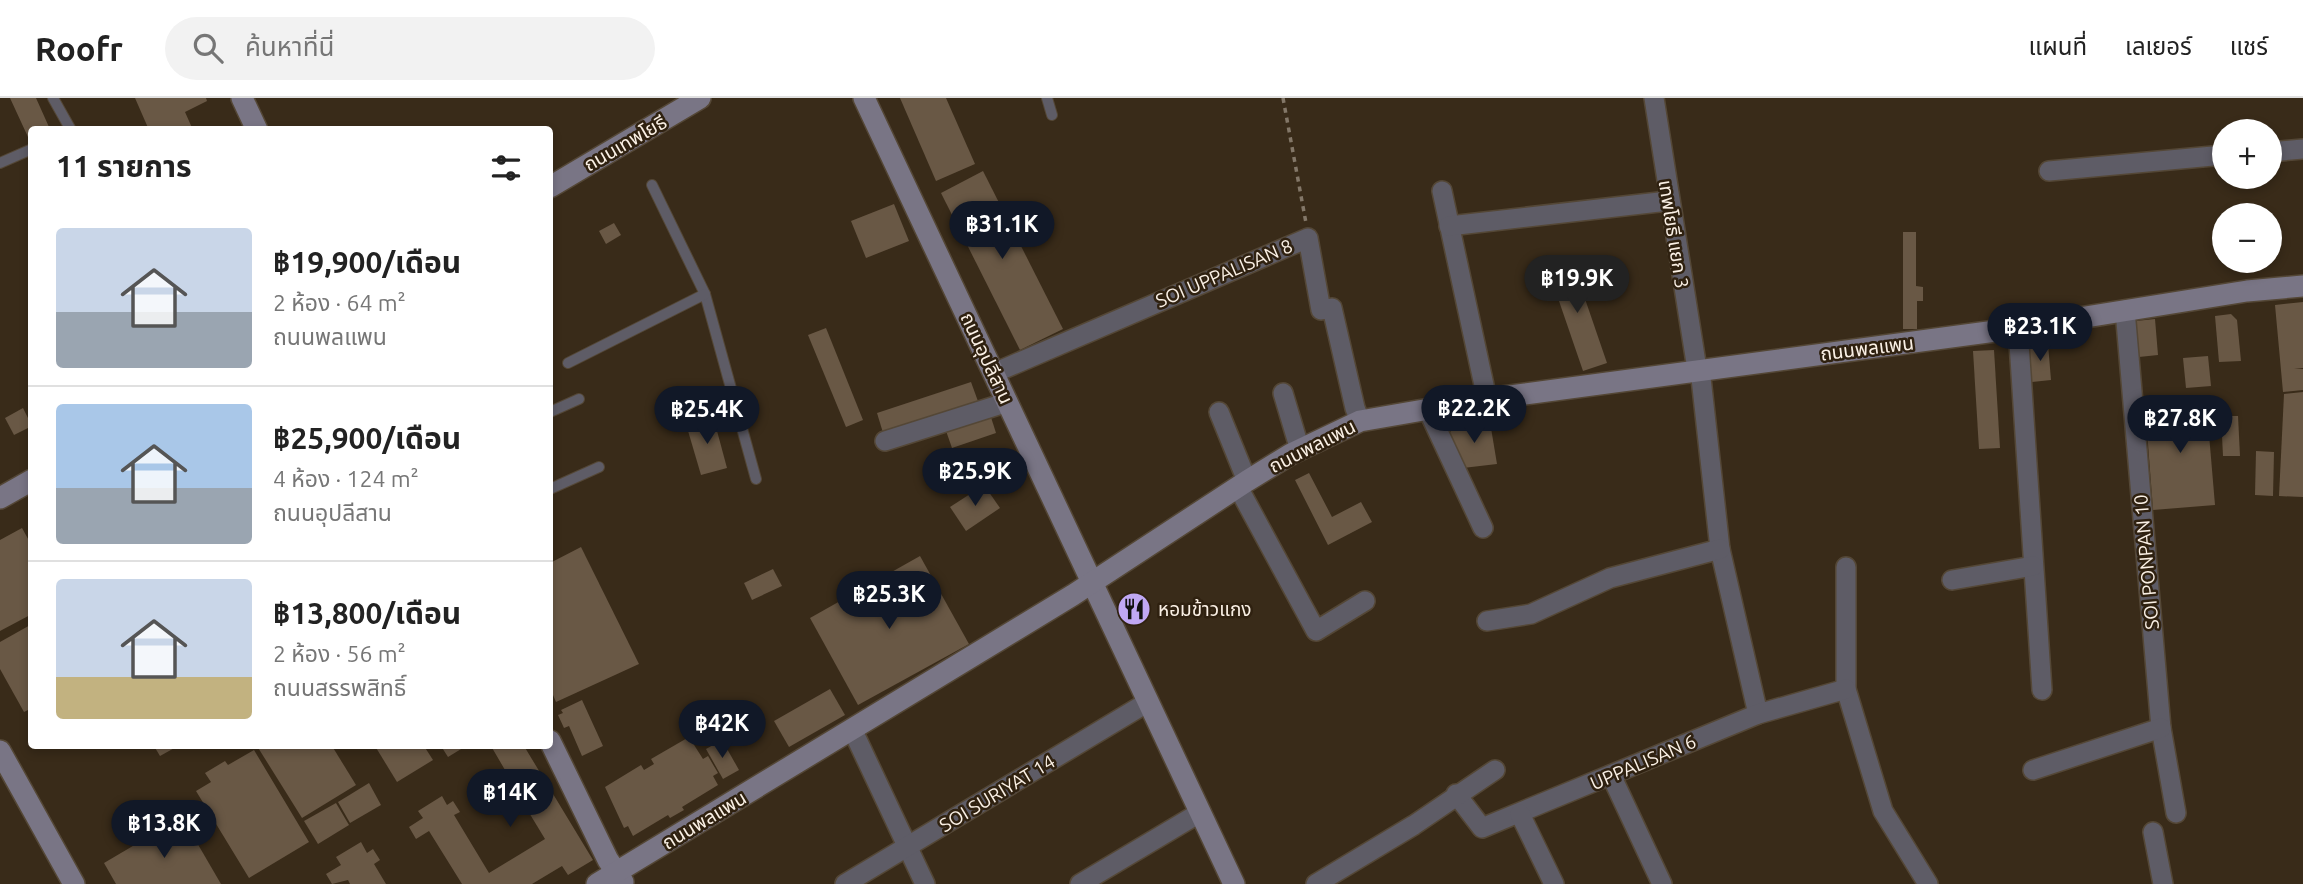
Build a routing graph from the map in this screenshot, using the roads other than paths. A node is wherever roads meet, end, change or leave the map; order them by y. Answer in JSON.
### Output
{"nodes":[{"id":1,"x":53,"y":98,"type":"edge"},
{"id":2,"x":242,"y":98,"type":"edge"},
{"id":3,"x":701,"y":98,"type":"edge"},
{"id":4,"x":864,"y":98,"type":"edge"},
{"id":5,"x":1047,"y":98,"type":"edge"},
{"id":6,"x":1654,"y":98,"type":"edge"},
{"id":7,"x":1052,"y":115,"type":"dead end"},
{"id":8,"x":69,"y":126,"type":"edge"},
{"id":9,"x":255,"y":126,"type":"edge"},
{"id":10,"x":2303,"y":149,"type":"edge"},
{"id":11,"x":28,"y":151,"type":"edge"},
{"id":12,"x":2282,"y":151,"type":"edge"},
{"id":13,"x":2212,"y":156,"type":"edge"},
{"id":14,"x":0,"y":163,"type":"edge"},
{"id":15,"x":2049,"y":170,"type":"dead end"},
{"id":16,"x":553,"y":185,"type":"edge"},
{"id":17,"x":652,"y":185,"type":"dead end"},
{"id":18,"x":1442,"y":191,"type":"dead end"},
{"id":19,"x":1668,"y":201,"type":"junction"},
{"id":20,"x":1449,"y":226,"type":"junction"},
{"id":21,"x":2303,"y":286,"type":"edge"},
{"id":22,"x":705,"y":294,"type":"junction"},
{"id":23,"x":2125,"y":310,"type":"junction"},
{"id":24,"x":2018,"y":328,"type":"junction"},
{"id":25,"x":568,"y":363,"type":"dead end"},
{"id":26,"x":1699,"y":369,"type":"junction"},
{"id":27,"x":994,"y":373,"type":"junction"},
{"id":28,"x":1283,"y":393,"type":"dead end"},
{"id":29,"x":579,"y":399,"type":"dead end"},
{"id":30,"x":1487,"y":399,"type":"junction"},
{"id":31,"x":1008,"y":402,"type":"junction"},
{"id":32,"x":1428,"y":410,"type":"junction"},
{"id":33,"x":553,"y":411,"type":"edge"},
{"id":34,"x":1219,"y":412,"type":"dead end"},
{"id":35,"x":1360,"y":421,"type":"junction"},
{"id":36,"x":886,"y":441,"type":"dead end"},
{"id":37,"x":1300,"y":450,"type":"junction"},
{"id":38,"x":599,"y":467,"type":"dead end"},
{"id":39,"x":756,"y":479,"type":"dead end"},
{"id":40,"x":28,"y":482,"type":"edge"},
{"id":41,"x":1242,"y":484,"type":"junction"},
{"id":42,"x":553,"y":488,"type":"edge"},
{"id":43,"x":0,"y":498,"type":"edge"},
{"id":44,"x":1483,"y":528,"type":"dead end"},
{"id":45,"x":1720,"y":549,"type":"junction"},
{"id":46,"x":1846,"y":566,"type":"dead end"},
{"id":47,"x":2033,"y":566,"type":"junction"},
{"id":48,"x":1952,"y":580,"type":"dead end"},
{"id":49,"x":1092,"y":583,"type":"junction"},
{"id":50,"x":1365,"y":601,"type":"dead end"},
{"id":51,"x":1487,"y":621,"type":"dead end"},
{"id":52,"x":1846,"y":689,"type":"junction"},
{"id":53,"x":2042,"y":690,"type":"dead end"},
{"id":54,"x":1149,"y":702,"type":"junction"},
{"id":55,"x":1758,"y":714,"type":"junction"},
{"id":56,"x":2161,"y":728,"type":"junction"},
{"id":57,"x":853,"y":731,"type":"junction"},
{"id":58,"x":553,"y":747,"type":"edge"},
{"id":59,"x":3,"y":762,"type":"edge"},
{"id":60,"x":1495,"y":770,"type":"dead end"},
{"id":61,"x":2033,"y":771,"type":"dead end"},
{"id":62,"x":1611,"y":775,"type":"junction"},
{"id":63,"x":1456,"y":794,"type":"junction"},
{"id":64,"x":1200,"y":812,"type":"junction"},
{"id":65,"x":2176,"y":813,"type":"dead end"},
{"id":66,"x":1520,"y":814,"type":"junction"},
{"id":67,"x":2153,"y":832,"type":"dead end"},
{"id":68,"x":907,"y":846,"type":"junction"},
{"id":69,"x":620,"y":878,"type":"edge"},
{"id":70,"x":74,"y":884,"type":"edge"},
{"id":71,"x":597,"y":884,"type":"edge"},
{"id":72,"x":845,"y":884,"type":"edge"},
{"id":73,"x":925,"y":884,"type":"edge"},
{"id":74,"x":1080,"y":884,"type":"edge"},
{"id":75,"x":1234,"y":884,"type":"edge"},
{"id":76,"x":1316,"y":884,"type":"edge"},
{"id":77,"x":1554,"y":884,"type":"edge"},
{"id":78,"x":1662,"y":884,"type":"edge"},
{"id":79,"x":1928,"y":884,"type":"edge"},
{"id":80,"x":2163,"y":884,"type":"edge"}],
"edges":[{"from":1,"to":8,"type":"lane"},
{"from":2,"to":9,"type":"street"},
{"from":3,"to":16,"type":"street","name":"ถนนเทพโยธี"},
{"from":4,"to":27,"type":"street","name":"ถนนอุปลีสาน"},
{"from":5,"to":7,"type":"lane"},
{"from":6,"to":19,"type":"street","name":"เทพโยธี แยก 3"},
{"from":10,"to":12,"type":"street"},
{"from":11,"to":14,"type":"lane"},
{"from":13,"to":15,"type":"street"},
{"from":17,"to":22,"type":"lane"},
{"from":18,"to":20,"type":"street"},
{"from":19,"to":20,"type":"street"},
{"from":19,"to":26,"type":"street","name":"เทพโยธี แยก 3"},
{"from":20,"to":30,"type":"street"},
{"from":21,"to":23,"type":"street","name":"ถนนพลแพน"},
{"from":22,"to":25,"type":"lane"},
{"from":22,"to":39,"type":"lane"},
{"from":23,"to":24,"type":"street","name":"ถนนพลแพน"},
{"from":23,"to":56,"type":"street","name":"SOI PONPAN 10"},
{"from":24,"to":26,"type":"street","name":"ถนนพลแพน"},
{"from":24,"to":47,"type":"street"},
{"from":26,"to":30,"type":"street","name":"ถนนพลแพน"},
{"from":26,"to":45,"type":"street","name":"เทพโยธี แยก 3"},
{"from":27,"to":31,"type":"street","name":"ถนนอุปลีสาน"},
{"from":27,"to":35,"type":"street","name":"SOI UPPALISAN 8"},
{"from":28,"to":37,"type":"street"},
{"from":29,"to":33,"type":"lane"},
{"from":30,"to":32,"type":"street","name":"ถนนพลแพน"},
{"from":31,"to":36,"type":"street"},
{"from":31,"to":49,"type":"street","name":"ถนนอุปลีสาน"},
{"from":32,"to":35,"type":"street","name":"ถนนพลแพน"},
{"from":32,"to":44,"type":"street"},
{"from":34,"to":41,"type":"street"},
{"from":35,"to":37,"type":"street","name":"ถนนพลแพน"},
{"from":37,"to":41,"type":"street","name":"ถนนพลแพน"},
{"from":38,"to":42,"type":"lane"},
{"from":40,"to":43,"type":"street"},
{"from":41,"to":49,"type":"street","name":"ถนนพลแพน"},
{"from":41,"to":50,"type":"street"},
{"from":45,"to":51,"type":"street"},
{"from":45,"to":55,"type":"street","name":"เทพโยธี แยก 3"},
{"from":46,"to":52,"type":"street"},
{"from":47,"to":48,"type":"street"},
{"from":47,"to":53,"type":"street"},
{"from":49,"to":54,"type":"street","name":"ถนนอุปลีสาน"},
{"from":49,"to":57,"type":"street","name":"ถนนพลแพน"},
{"from":52,"to":55,"type":"street","name":"UPPALISAN 6"},
{"from":52,"to":79,"type":"street"},
{"from":54,"to":64,"type":"street","name":"ถนนอุปลีสาน"},
{"from":54,"to":68,"type":"street","name":"SOI SURIYAT 14"},
{"from":55,"to":62,"type":"street","name":"UPPALISAN 6"},
{"from":56,"to":61,"type":"street"},
{"from":56,"to":65,"type":"street","name":"SOI PONPAN 10"},
{"from":57,"to":68,"type":"street"},
{"from":57,"to":69,"type":"street","name":"ถนนพลแพน"},
{"from":58,"to":69,"type":"street"},
{"from":59,"to":70,"type":"street"},
{"from":60,"to":63,"type":"street"},
{"from":62,"to":66,"type":"street","name":"UPPALISAN 6"},
{"from":62,"to":78,"type":"street"},
{"from":63,"to":66,"type":"street","name":"UPPALISAN 6"},
{"from":63,"to":76,"type":"street"},
{"from":64,"to":74,"type":"street"},
{"from":64,"to":75,"type":"street","name":"ถนนอุปลีสาน"},
{"from":66,"to":77,"type":"street"},
{"from":67,"to":80,"type":"street"},
{"from":68,"to":72,"type":"street","name":"SOI SURIYAT 14"},
{"from":68,"to":73,"type":"street"},
{"from":69,"to":71,"type":"street","name":"ถนนพลแพน"}]}
